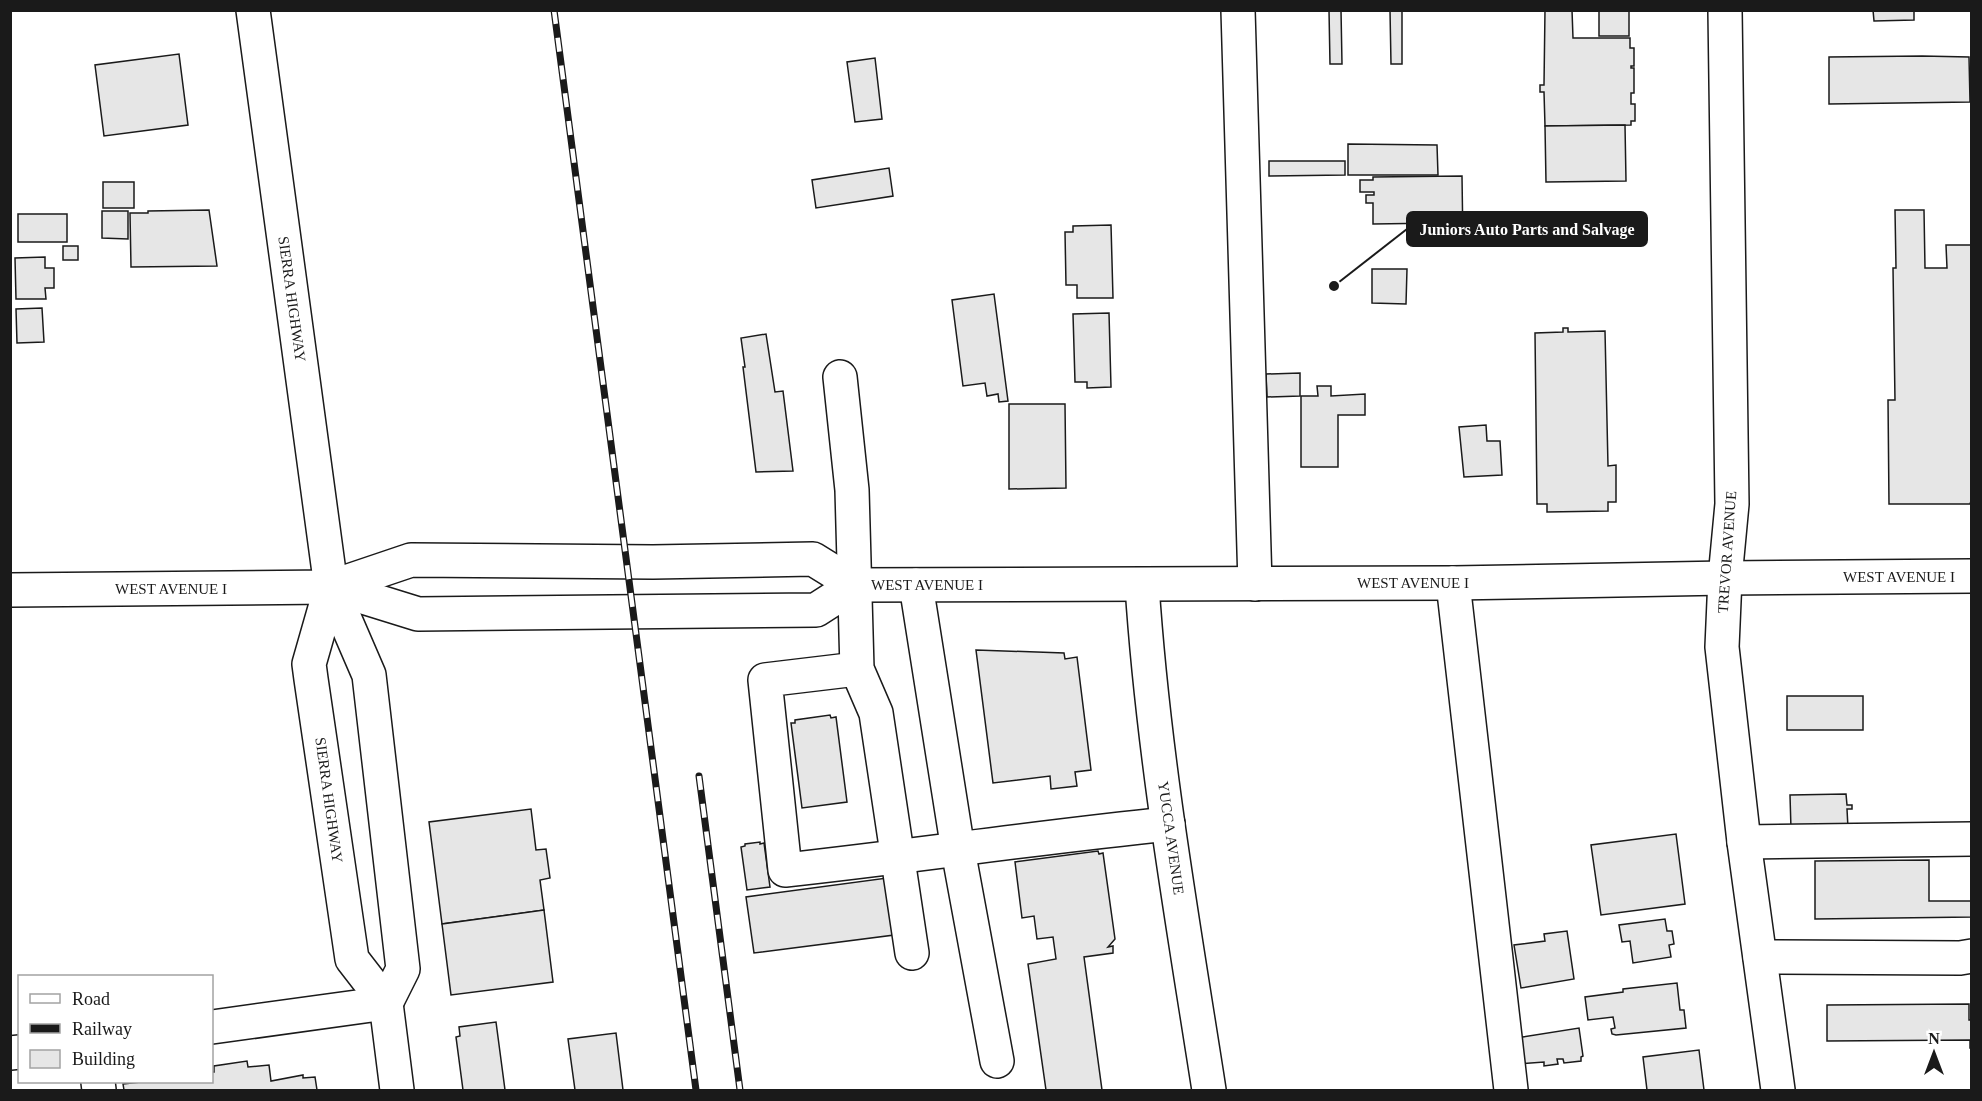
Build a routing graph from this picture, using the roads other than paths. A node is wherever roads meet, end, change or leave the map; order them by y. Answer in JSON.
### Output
{"nodes":[{"id":1,"x":253,"y":10,"type":"edge"},
{"id":2,"x":1238,"y":10,"type":"edge"},
{"id":3,"x":1725,"y":10,"type":"edge"},
{"id":4,"x":840,"y":377,"type":"dead end"},
{"id":5,"x":1971,"y":576,"type":"edge"},
{"id":6,"x":1725,"y":578,"type":"junction"},
{"id":7,"x":1452,"y":583,"type":"junction"},
{"id":8,"x":1255,"y":584,"type":"junction"},
{"id":9,"x":855,"y":585,"type":"junction"},
{"id":10,"x":916,"y":585,"type":"junction"},
{"id":11,"x":1142,"y":585,"type":"junction"},
{"id":12,"x":331,"y":587,"type":"junction"},
{"id":13,"x":10,"y":590,"type":"edge"},
{"id":14,"x":857,"y":669,"type":"junction"},
{"id":15,"x":1168,"y":824,"type":"junction"},
{"id":16,"x":1971,"y":839,"type":"edge"},
{"id":17,"x":1744,"y":842,"type":"junction"},
{"id":18,"x":958,"y":850,"type":"junction"},
{"id":19,"x":899,"y":858,"type":"junction"},
{"id":20,"x":912,"y":953,"type":"dead end"},
{"id":21,"x":1971,"y":956,"type":"edge"},
{"id":22,"x":1760,"y":957,"type":"junction"},
{"id":23,"x":386,"y":1003,"type":"junction"},
{"id":24,"x":213,"y":1027,"type":"edge"},
{"id":25,"x":997,"y":1060,"type":"dead end"},
{"id":26,"x":397,"y":1090,"type":"edge"},
{"id":27,"x":1209,"y":1090,"type":"edge"},
{"id":28,"x":1511,"y":1090,"type":"edge"},
{"id":29,"x":1778,"y":1090,"type":"edge"}],
"edges":[{"from":1,"to":12,"type":"main road","name":"SIERRA HIGHWAY"},
{"from":2,"to":8,"type":"main road"},
{"from":3,"to":6,"type":"main road","name":"TREVOR AVENUE"},
{"from":4,"to":9,"type":"main road"},
{"from":5,"to":6,"type":"main road","name":"WEST AVENUE I"},
{"from":6,"to":7,"type":"main road","name":"WEST AVENUE I"},
{"from":6,"to":17,"type":"main road","name":"TREVOR AVENUE"},
{"from":7,"to":8,"type":"main road","name":"WEST AVENUE I"},
{"from":7,"to":28,"type":"main road"},
{"from":8,"to":11,"type":"main road","name":"WEST AVENUE I"},
{"from":9,"to":10,"type":"main road","name":"WEST AVENUE I"},
{"from":9,"to":12,"type":"main road","name":"WEST AVENUE I"},
{"from":9,"to":12,"type":"main road","name":"WEST AVENUE I"},
{"from":9,"to":14,"type":"main road"},
{"from":10,"to":11,"type":"main road","name":"WEST AVENUE I"},
{"from":10,"to":18,"type":"main road"},
{"from":11,"to":15,"type":"main road","name":"YUCCA AVENUE"},
{"from":12,"to":13,"type":"main road","name":"WEST AVENUE I"},
{"from":12,"to":23,"type":"main road","name":"SIERRA HIGHWAY"},
{"from":12,"to":23,"type":"main road","name":"SIERRA HIGHWAY"},
{"from":14,"to":19,"type":"main road"},
{"from":14,"to":19,"type":"main road"},
{"from":15,"to":18,"type":"main road"},
{"from":15,"to":27,"type":"main road","name":"YUCCA AVENUE"},
{"from":16,"to":17,"type":"main road"},
{"from":17,"to":22,"type":"main road","name":"TREVOR AVENUE"},
{"from":18,"to":19,"type":"main road"},
{"from":18,"to":25,"type":"main road"},
{"from":19,"to":20,"type":"main road"},
{"from":21,"to":22,"type":"main road"},
{"from":22,"to":29,"type":"main road","name":"TREVOR AVENUE"},
{"from":23,"to":24,"type":"main road"},
{"from":23,"to":26,"type":"main road"}]}
